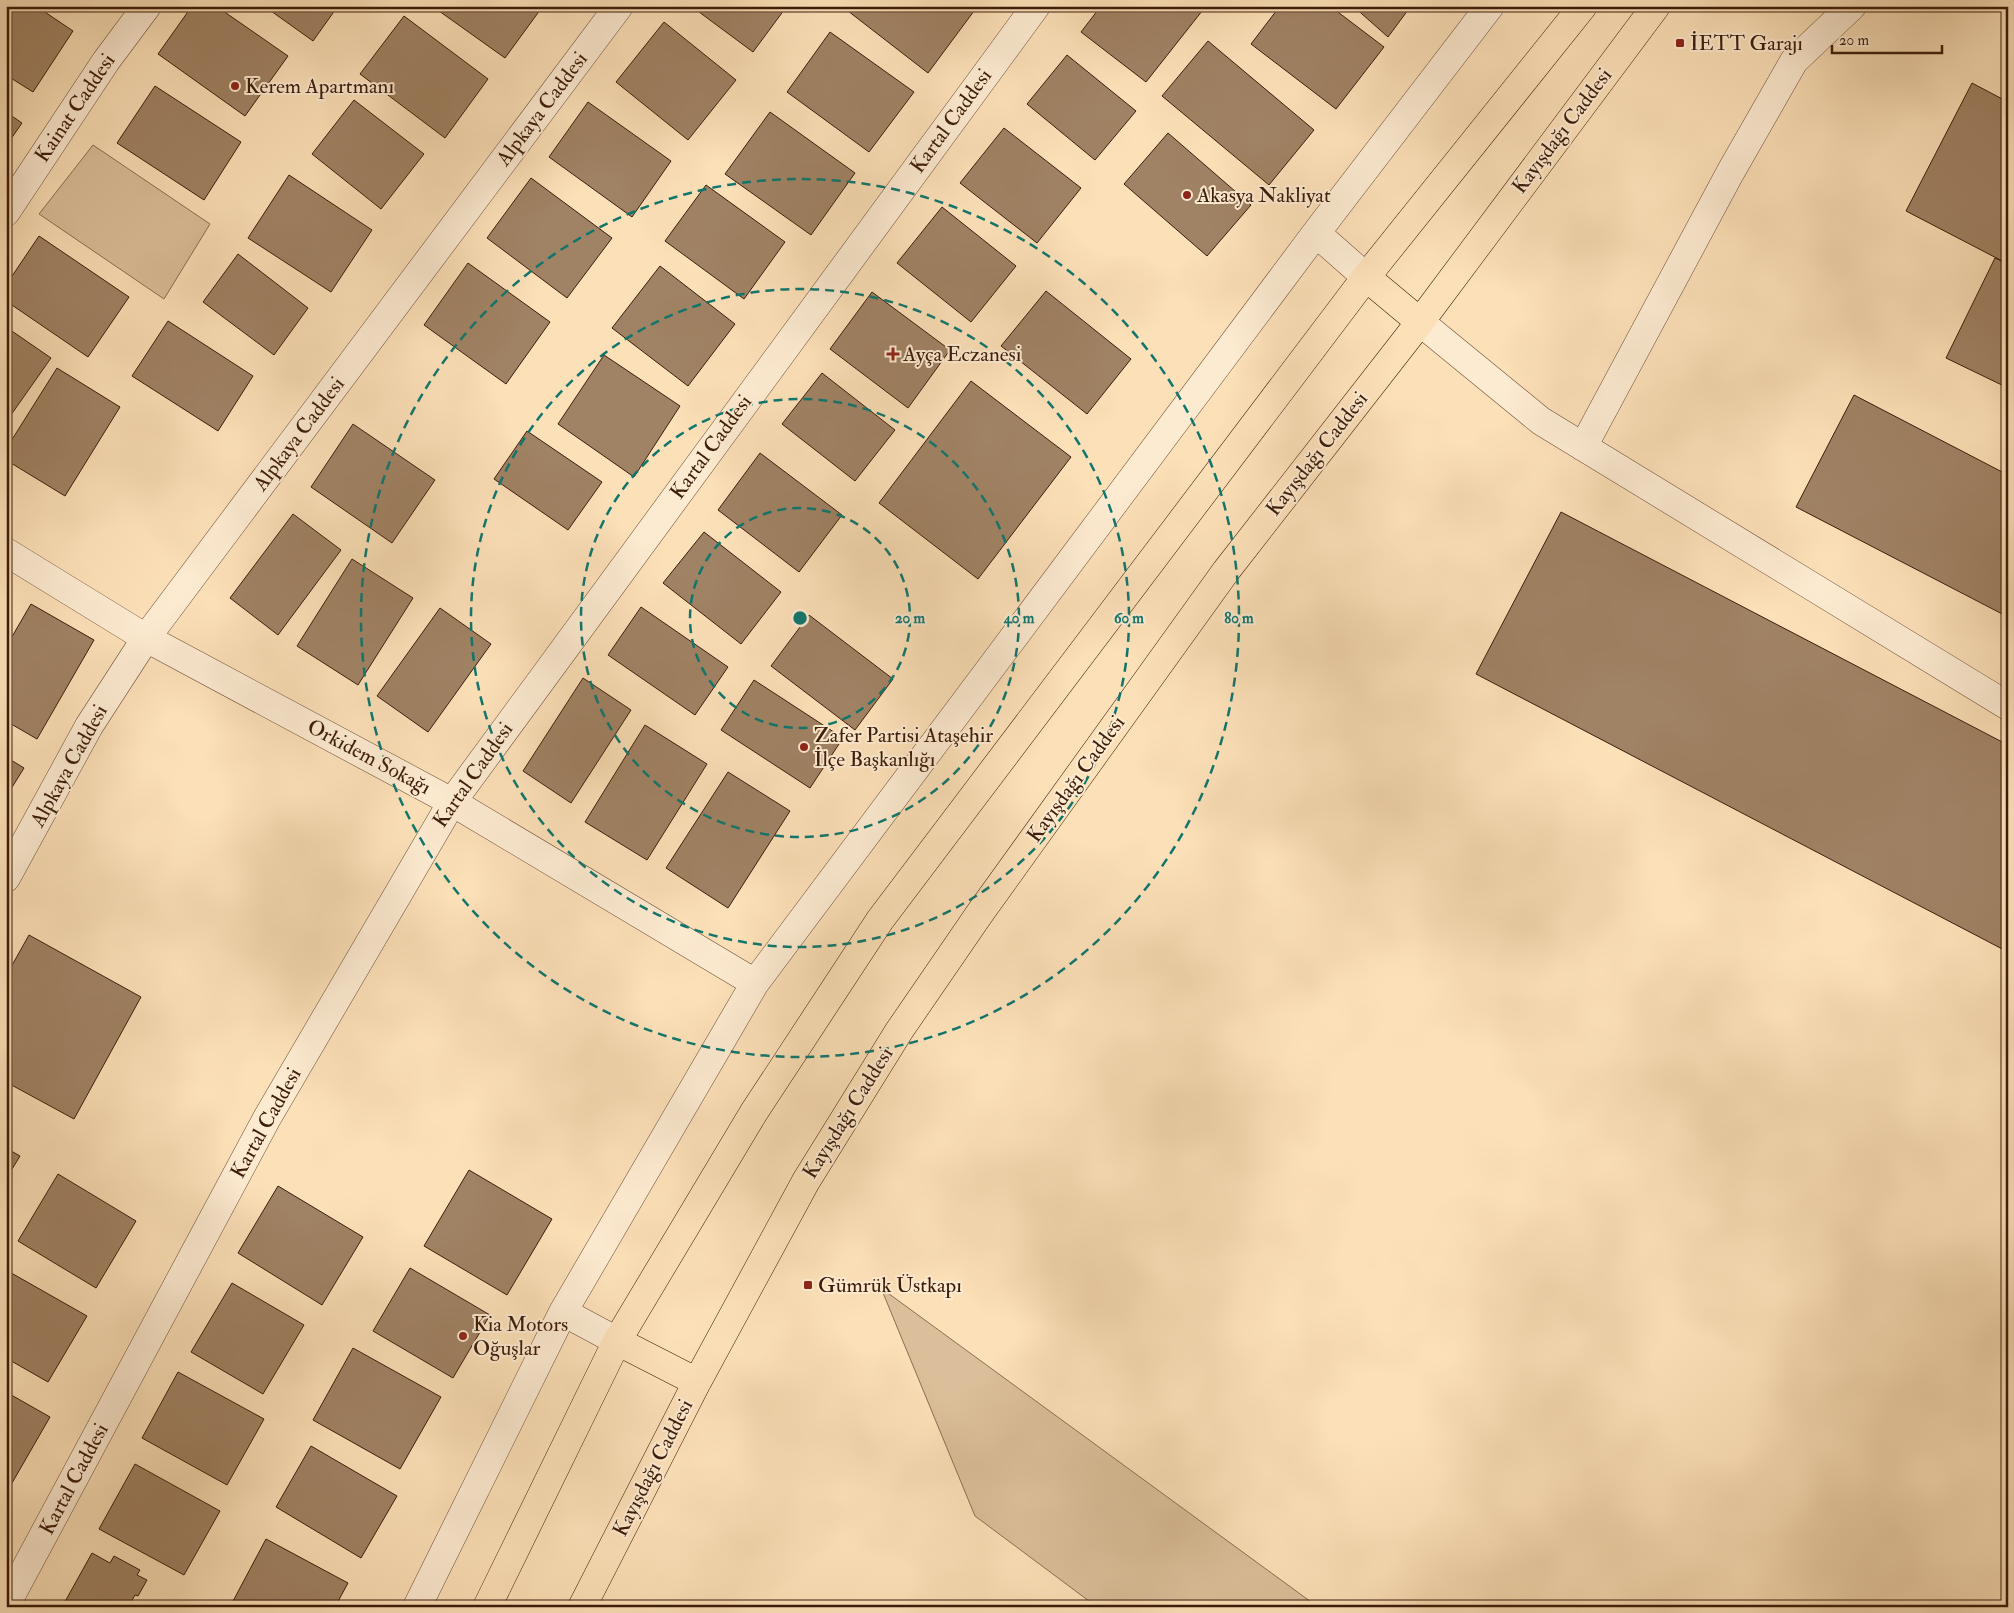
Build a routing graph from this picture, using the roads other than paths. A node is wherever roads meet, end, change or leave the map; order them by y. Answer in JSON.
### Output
{"nodes":[{"id":1,"x":147,"y":6,"type":"edge"},
{"id":2,"x":619,"y":6,"type":"edge"},
{"id":3,"x":1036,"y":6,"type":"edge"},
{"id":4,"x":1490,"y":6,"type":"edge"},
{"id":5,"x":1583,"y":6,"type":"edge"},
{"id":6,"x":1656,"y":6,"type":"edge"},
{"id":7,"x":1852,"y":6,"type":"edge"},
{"id":8,"x":6,"y":212,"type":"edge"},
{"id":9,"x":1316,"y":233,"type":"junction"},
{"id":10,"x":1366,"y":277,"type":"junction"},
{"id":11,"x":1420,"y":322,"type":"junction"},
{"id":12,"x":1582,"y":447,"type":"junction"},
{"id":13,"x":6,"y":552,"type":"edge"},
{"id":14,"x":146,"y":638,"type":"junction"},
{"id":15,"x":2008,"y":706,"type":"edge"},
{"id":16,"x":452,"y":802,"type":"junction"},
{"id":17,"x":6,"y":878,"type":"edge"},
{"id":18,"x":755,"y":983,"type":"junction"},
{"id":19,"x":563,"y":1312,"type":"junction"},
{"id":20,"x":617,"y":1341,"type":"junction"},
{"id":21,"x":697,"y":1382,"type":"junction"},
{"id":22,"x":6,"y":1605,"type":"edge"},
{"id":23,"x":417,"y":1607,"type":"edge"},
{"id":24,"x":487,"y":1607,"type":"edge"},
{"id":25,"x":582,"y":1607,"type":"edge"}],
"edges":[{"from":1,"to":8,"type":"street","name":"Kainat Caddesi"},
{"from":2,"to":14,"type":"street","name":"Alpkaya Caddesi"},
{"from":3,"to":16,"type":"street","name":"Kartal Caddesi"},
{"from":4,"to":9,"type":"street"},
{"from":5,"to":10,"type":"main road"},
{"from":6,"to":11,"type":"main road","name":"Kayışdağı Caddesi"},
{"from":7,"to":12,"type":"street"},
{"from":9,"to":10,"type":"street"},
{"from":9,"to":18,"type":"street"},
{"from":10,"to":11,"type":"main road"},
{"from":10,"to":20,"type":"main road"},
{"from":11,"to":12,"type":"street"},
{"from":11,"to":21,"type":"main road","name":"Kayışdağı Caddesi"},
{"from":12,"to":15,"type":"street"},
{"from":13,"to":14,"type":"street","name":"Orkidem Sokağı"},
{"from":14,"to":16,"type":"street","name":"Orkidem Sokağı"},
{"from":14,"to":17,"type":"street","name":"Alpkaya Caddesi"},
{"from":16,"to":18,"type":"street","name":"Orkidem Sokağı"},
{"from":16,"to":22,"type":"street","name":"Kartal Caddesi"},
{"from":18,"to":19,"type":"street"},
{"from":19,"to":20,"type":"street"},
{"from":19,"to":23,"type":"street"},
{"from":20,"to":21,"type":"main road"},
{"from":20,"to":24,"type":"main road"},
{"from":21,"to":25,"type":"main road","name":"Kayışdağı Caddesi"}]}
